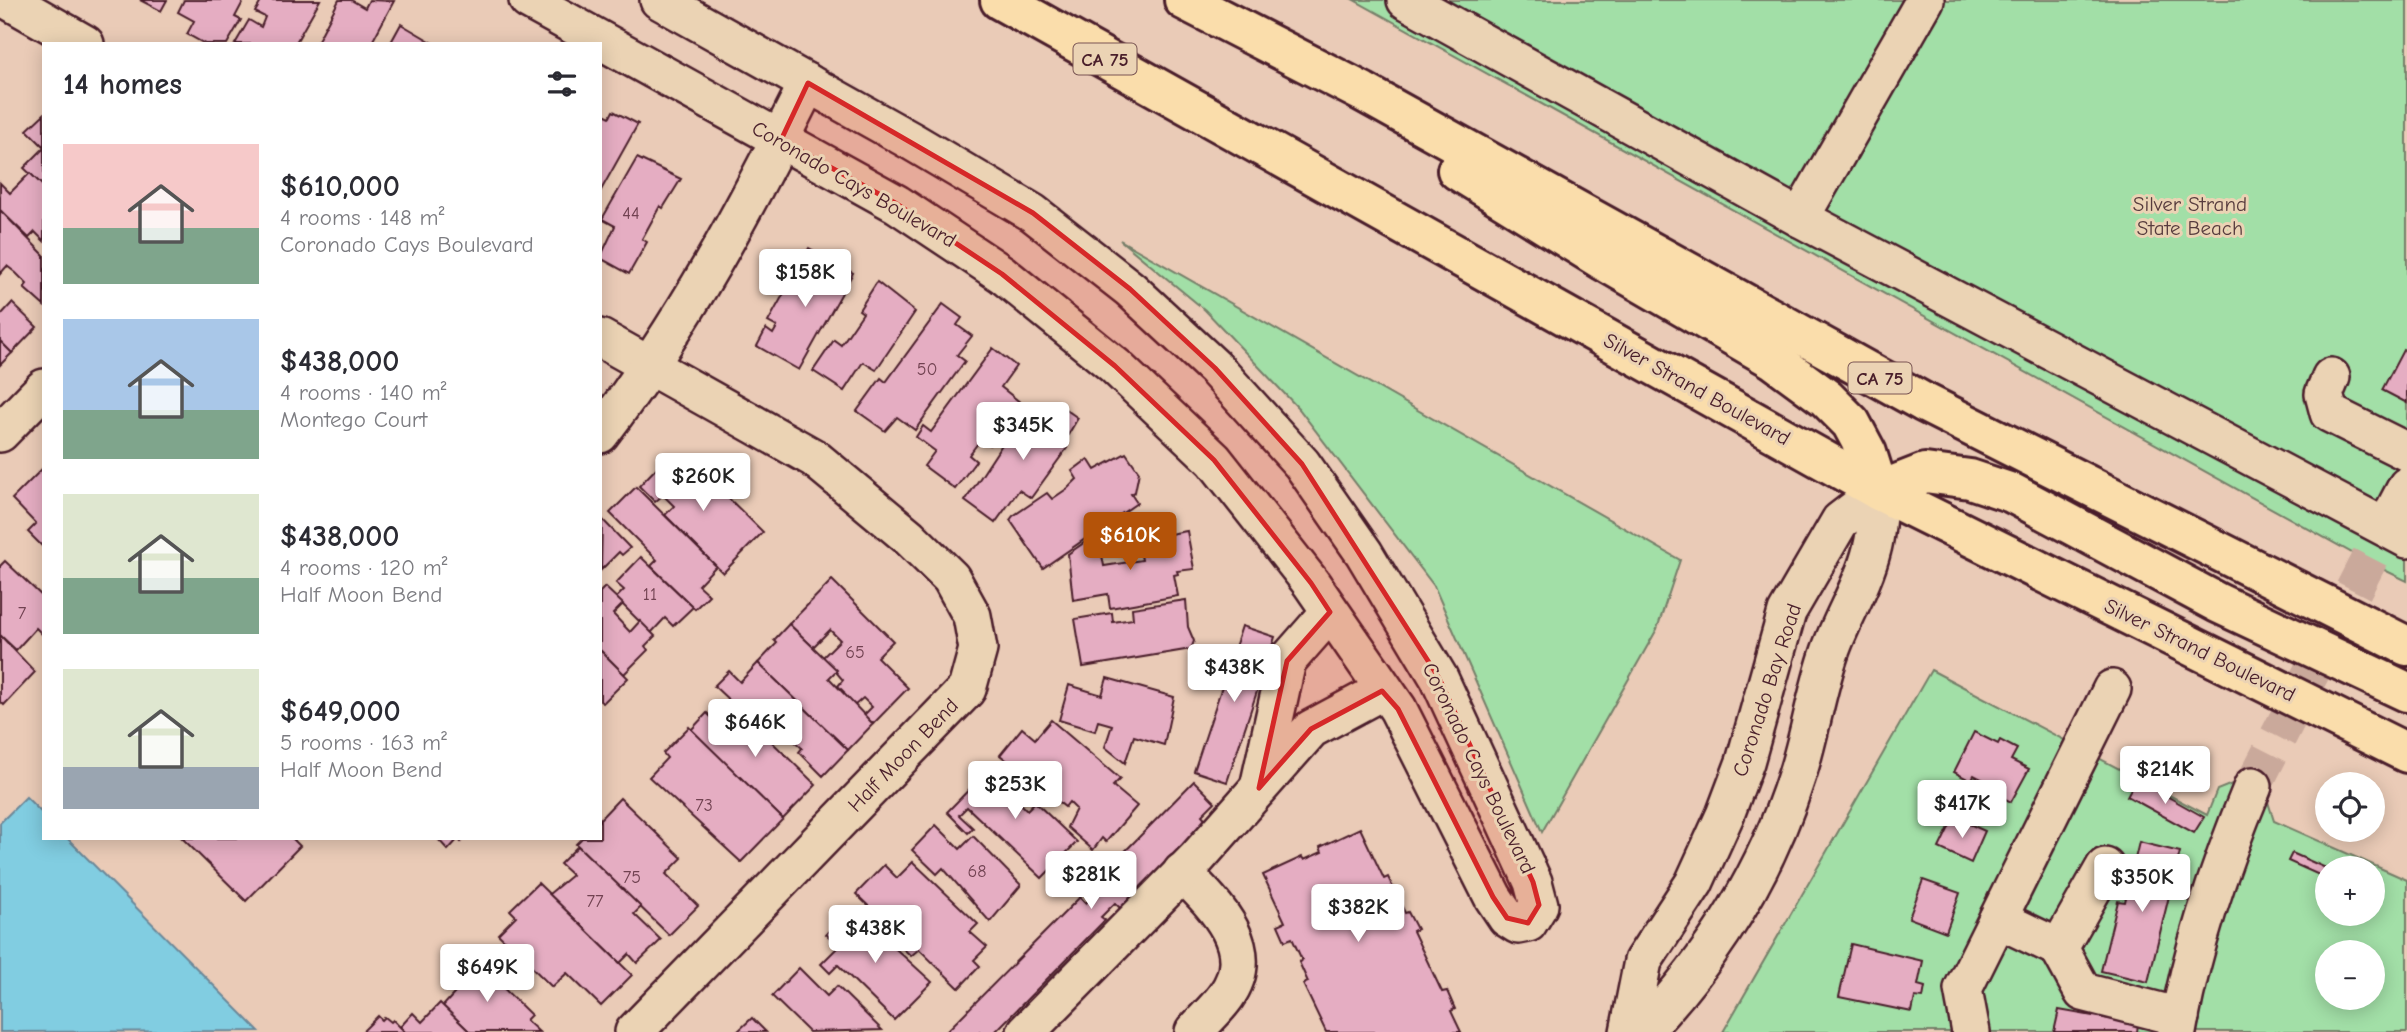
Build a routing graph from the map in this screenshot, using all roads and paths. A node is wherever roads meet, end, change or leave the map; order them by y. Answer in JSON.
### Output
{"nodes":[{"id":1,"x":8,"y":0,"type":"edge"},
{"id":2,"x":528,"y":0,"type":"edge"},
{"id":3,"x":659,"y":0,"type":"edge"},
{"id":4,"x":1000,"y":0,"type":"edge"},
{"id":5,"x":1184,"y":0,"type":"edge"},
{"id":6,"x":1406,"y":0,"type":"edge"},
{"id":7,"x":1925,"y":0,"type":"edge"},
{"id":8,"x":82,"y":42,"type":"edge"},
{"id":9,"x":808,"y":83,"type":"junction"},
{"id":10,"x":1363,"y":92,"type":"junction"},
{"id":11,"x":780,"y":139,"type":"junction"},
{"id":12,"x":1800,"y":218,"type":"junction"},
{"id":13,"x":602,"y":339,"type":"edge"},
{"id":14,"x":651,"y":367,"type":"junction"},
{"id":15,"x":2331,"y":377,"type":"dead end"},
{"id":16,"x":42,"y":390,"type":"edge"},
{"id":17,"x":602,"y":431,"type":"edge"},
{"id":18,"x":0,"y":433,"type":"edge"},
{"id":19,"x":2407,"y":452,"type":"edge"},
{"id":20,"x":1879,"y":491,"type":"junction"},
{"id":21,"x":2403,"y":510,"type":"edge"},
{"id":22,"x":1330,"y":612,"type":"junction"},
{"id":23,"x":2407,"y":646,"type":"edge"},
{"id":24,"x":2112,"y":689,"type":"dead end"},
{"id":25,"x":1382,"y":691,"type":"junction"},
{"id":26,"x":2407,"y":692,"type":"edge"},
{"id":27,"x":2407,"y":753,"type":"edge"},
{"id":28,"x":2253,"y":786,"type":"tunnel mouth"},
{"id":29,"x":1259,"y":788,"type":"junction"},
{"id":30,"x":2105,"y":867,"type":"dead end"},
{"id":31,"x":1182,"y":872,"type":"junction"},
{"id":32,"x":1998,"y":919,"type":"junction"},
{"id":33,"x":2059,"y":948,"type":"junction"},
{"id":34,"x":2178,"y":1024,"type":"edge"},
{"id":35,"x":634,"y":1032,"type":"edge"},
{"id":36,"x":1026,"y":1032,"type":"edge"},
{"id":37,"x":1194,"y":1032,"type":"edge"},
{"id":38,"x":1629,"y":1032,"type":"edge"},
{"id":39,"x":1643,"y":1032,"type":"edge"},
{"id":40,"x":1971,"y":1032,"type":"edge"}],
"edges":[{"from":1,"to":8,"type":"street"},
{"from":2,"to":11,"type":"street","name":"Coronado Cays Boulevard"},
{"from":3,"to":9,"type":"street","name":"Coronado Cays Boulevard"},
{"from":4,"to":20,"type":"highway","name":"Silver Strand Boulevard","number":"CA 75"},
{"from":5,"to":10,"type":"highway","number":"CA 75"},
{"from":6,"to":12,"type":"street"},
{"from":7,"to":12,"type":"street"},
{"from":9,"to":11,"type":"street"},
{"from":9,"to":25,"type":"street","name":"Coronado Cays Boulevard"},
{"from":10,"to":20,"type":"highway"},
{"from":10,"to":23,"type":"highway","number":"CA 75"},
{"from":11,"to":14,"type":"street"},
{"from":11,"to":22,"type":"street","name":"Coronado Cays Boulevard"},
{"from":12,"to":21,"type":"street"},
{"from":13,"to":14,"type":"street","name":"Half Moon Bend"},
{"from":14,"to":17,"type":"street"},
{"from":14,"to":35,"type":"street","name":"Half Moon Bend"},
{"from":15,"to":19,"type":"street"},
{"from":16,"to":18,"type":"street"},
{"from":20,"to":26,"type":"highway"},
{"from":20,"to":27,"type":"highway","name":"Silver Strand Boulevard","number":"CA 75"},
{"from":20,"to":38,"type":"street","name":"Coronado Bay Road"},
{"from":20,"to":39,"type":"street"},
{"from":22,"to":25,"type":"street","name":"Coronado Cays Boulevard"},
{"from":22,"to":29,"type":"street"},
{"from":24,"to":32,"type":"street"},
{"from":25,"to":29,"type":"street"},
{"from":28,"to":34,"type":"street"},
{"from":29,"to":31,"type":"street"},
{"from":30,"to":33,"type":"street"},
{"from":31,"to":36,"type":"street"},
{"from":31,"to":37,"type":"street"},
{"from":32,"to":33,"type":"street"},
{"from":32,"to":40,"type":"street"},
{"from":33,"to":34,"type":"street"}]}
